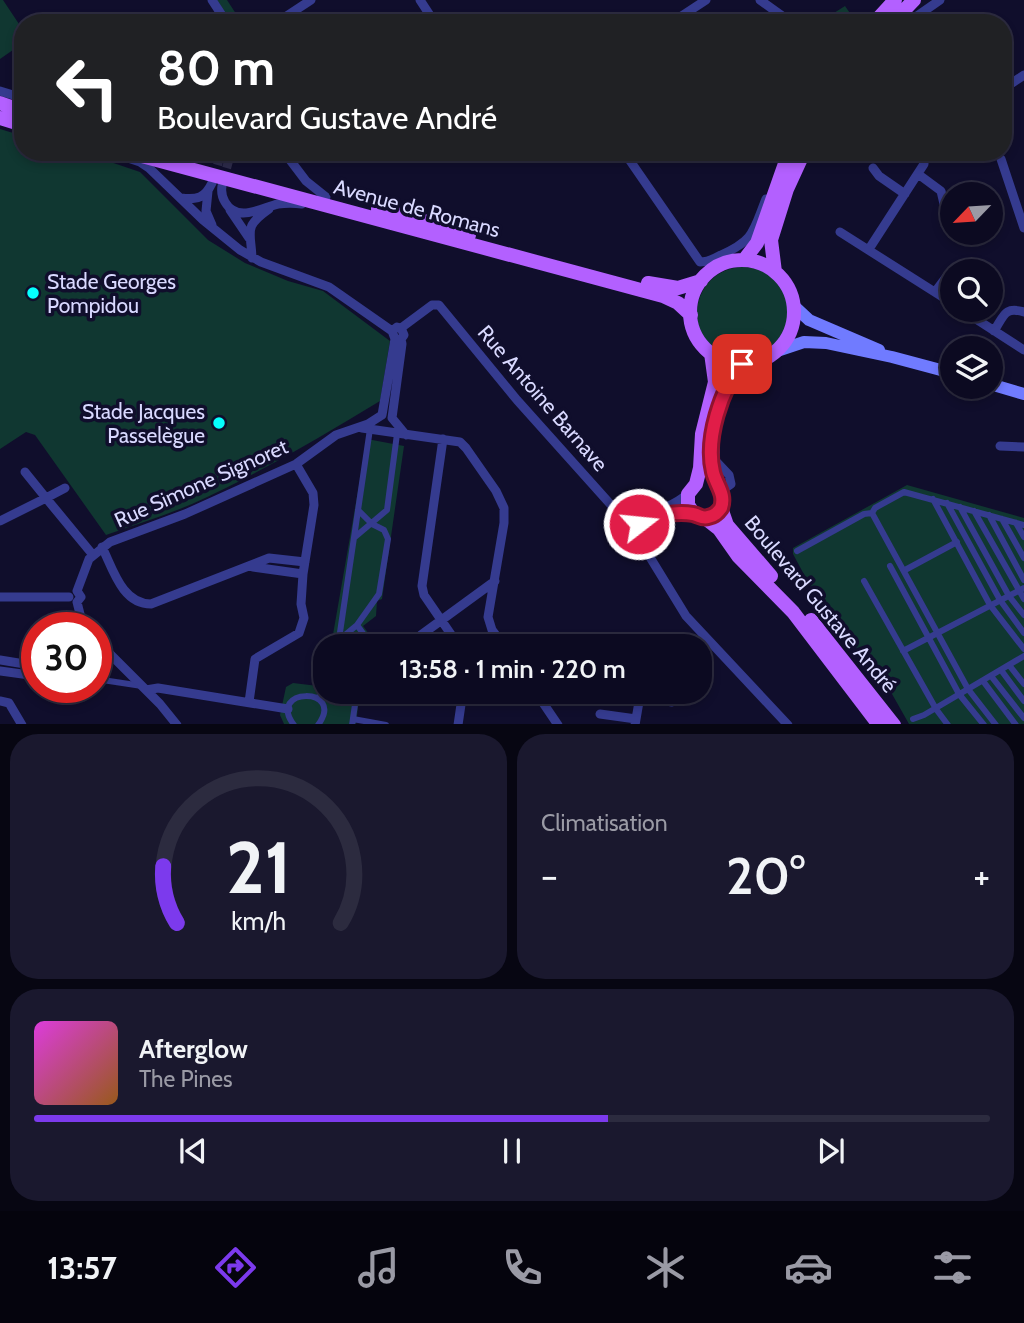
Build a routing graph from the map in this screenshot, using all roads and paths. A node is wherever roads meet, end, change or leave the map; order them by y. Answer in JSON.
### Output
{"nodes":[{"id":1,"x":311,"y":0,"type":"edge"},
{"id":2,"x":706,"y":0,"type":"edge"},
{"id":3,"x":761,"y":0,"type":"edge"},
{"id":4,"x":914,"y":0,"type":"edge"},
{"id":5,"x":940,"y":0,"type":"edge"},
{"id":6,"x":290,"y":14,"type":"edge"},
{"id":7,"x":685,"y":14,"type":"edge"},
{"id":8,"x":780,"y":14,"type":"edge"},
{"id":9,"x":903,"y":14,"type":"edge"},
{"id":10,"x":906,"y":14,"type":"edge"},
{"id":11,"x":136,"y":161,"type":"edge"},
{"id":12,"x":161,"y":161,"type":"edge"},
{"id":13,"x":196,"y":161,"type":"edge"},
{"id":14,"x":291,"y":161,"type":"edge"},
{"id":15,"x":630,"y":161,"type":"edge"},
{"id":16,"x":782,"y":161,"type":"edge"},
{"id":17,"x":786,"y":161,"type":"edge"},
{"id":18,"x":799,"y":161,"type":"edge"},
{"id":19,"x":924,"y":161,"type":"edge"},
{"id":20,"x":1002,"y":161,"type":"edge"},
{"id":21,"x":873,"y":167,"type":"dead end"},
{"id":22,"x":918,"y":174,"type":"junction"},
{"id":23,"x":214,"y":187,"type":"junction"},
{"id":24,"x":940,"y":190,"type":"edge"},
{"id":25,"x":905,"y":194,"type":"junction"},
{"id":26,"x":326,"y":197,"type":"junction"},
{"id":27,"x":181,"y":198,"type":"junction"},
{"id":28,"x":273,"y":206,"type":"junction"},
{"id":29,"x":229,"y":208,"type":"junction"},
{"id":30,"x":351,"y":211,"type":"junction"},
{"id":31,"x":767,"y":219,"type":"junction"},
{"id":32,"x":1024,"y":228,"type":"edge"},
{"id":33,"x":214,"y":229,"type":"junction"},
{"id":34,"x":840,"y":232,"type":"dead end"},
{"id":35,"x":249,"y":238,"type":"junction"},
{"id":36,"x":869,"y":249,"type":"junction"},
{"id":37,"x":253,"y":258,"type":"junction"},
{"id":38,"x":744,"y":260,"type":"junction"},
{"id":39,"x":775,"y":272,"type":"junction"},
{"id":40,"x":701,"y":281,"type":"junction"},
{"id":41,"x":940,"y":285,"type":"edge"},
{"id":42,"x":935,"y":292,"type":"junction"},
{"id":43,"x":940,"y":295,"type":"edge"},
{"id":44,"x":794,"y":306,"type":"junction"},
{"id":45,"x":1024,"y":312,"type":"edge"},
{"id":46,"x":691,"y":314,"type":"junction"},
{"id":47,"x":980,"y":322,"type":"edge"},
{"id":48,"x":994,"y":331,"type":"junction"},
{"id":49,"x":398,"y":334,"type":"junction"},
{"id":50,"x":1024,"y":350,"type":"edge"},
{"id":51,"x":777,"y":351,"type":"junction"},
{"id":52,"x":711,"y":353,"type":"junction"},
{"id":53,"x":892,"y":357,"type":"junction"},
{"id":54,"x":742,"y":364,"type":"junction"},
{"id":55,"x":940,"y":370,"type":"edge"},
{"id":56,"x":1003,"y":388,"type":"edge"},
{"id":57,"x":1024,"y":394,"type":"edge"},
{"id":58,"x":385,"y":426,"type":"junction"},
{"id":59,"x":443,"y":439,"type":"junction"},
{"id":60,"x":1000,"y":446,"type":"dead end"},
{"id":61,"x":1024,"y":447,"type":"edge"},
{"id":62,"x":296,"y":464,"type":"junction"},
{"id":63,"x":25,"y":472,"type":"dead end"},
{"id":64,"x":65,"y":488,"type":"dead end"},
{"id":65,"x":719,"y":488,"type":"junction"},
{"id":66,"x":692,"y":489,"type":"junction"},
{"id":67,"x":46,"y":498,"type":"junction"},
{"id":68,"x":933,"y":499,"type":"junction"},
{"id":69,"x":947,"y":503,"type":"junction"},
{"id":70,"x":960,"y":507,"type":"junction"},
{"id":71,"x":721,"y":508,"type":"junction"},
{"id":72,"x":358,"y":510,"type":"junction"},
{"id":73,"x":974,"y":511,"type":"junction"},
{"id":74,"x":872,"y":513,"type":"junction"},
{"id":75,"x":989,"y":515,"type":"junction"},
{"id":76,"x":699,"y":516,"type":"junction"},
{"id":77,"x":634,"y":518,"type":"junction"},
{"id":78,"x":1002,"y":519,"type":"junction"},
{"id":79,"x":0,"y":522,"type":"edge"},
{"id":80,"x":1016,"y":523,"type":"junction"},
{"id":81,"x":373,"y":524,"type":"junction"},
{"id":82,"x":1024,"y":525,"type":"edge"},
{"id":83,"x":355,"y":537,"type":"junction"},
{"id":84,"x":1024,"y":537,"type":"edge"},
{"id":85,"x":957,"y":542,"type":"junction"},
{"id":86,"x":102,"y":547,"type":"junction"},
{"id":87,"x":797,"y":551,"type":"dead end"},
{"id":88,"x":93,"y":555,"type":"junction"},
{"id":89,"x":1024,"y":558,"type":"edge"},
{"id":90,"x":305,"y":562,"type":"junction"},
{"id":91,"x":251,"y":566,"type":"junction"},
{"id":92,"x":890,"y":566,"type":"dead end"},
{"id":93,"x":905,"y":570,"type":"junction"},
{"id":94,"x":303,"y":574,"type":"junction"},
{"id":95,"x":1024,"y":580,"type":"edge"},
{"id":96,"x":495,"y":581,"type":"junction"},
{"id":97,"x":864,"y":581,"type":"dead end"},
{"id":98,"x":1021,"y":589,"type":"edge"},
{"id":99,"x":1009,"y":596,"type":"junction"},
{"id":100,"x":0,"y":597,"type":"edge"},
{"id":101,"x":75,"y":597,"type":"junction"},
{"id":102,"x":1024,"y":598,"type":"edge"},
{"id":103,"x":1000,"y":600,"type":"junction"},
{"id":104,"x":990,"y":605,"type":"junction"},
{"id":105,"x":79,"y":612,"type":"edge"},
{"id":106,"x":1024,"y":615,"type":"edge"},
{"id":107,"x":442,"y":620,"type":"junction"},
{"id":108,"x":357,"y":625,"type":"junction"},
{"id":109,"x":1024,"y":632,"type":"edge"},
{"id":110,"x":937,"y":633,"type":"junction"},
{"id":111,"x":340,"y":634,"type":"edge"},
{"id":112,"x":348,"y":634,"type":"edge"},
{"id":113,"x":363,"y":634,"type":"edge"},
{"id":114,"x":422,"y":634,"type":"edge"},
{"id":115,"x":451,"y":634,"type":"edge"},
{"id":116,"x":496,"y":634,"type":"edge"},
{"id":117,"x":929,"y":637,"type":"junction"},
{"id":118,"x":1024,"y":649,"type":"edge"},
{"id":119,"x":903,"y":651,"type":"junction"},
{"id":120,"x":112,"y":656,"type":"edge"},
{"id":121,"x":1021,"y":658,"type":"edge"},
{"id":122,"x":0,"y":660,"type":"edge"},
{"id":123,"x":21,"y":663,"type":"edge"},
{"id":124,"x":1009,"y":665,"type":"junction"},
{"id":125,"x":1024,"y":668,"type":"edge"},
{"id":126,"x":1001,"y":670,"type":"junction"},
{"id":127,"x":0,"y":671,"type":"edge"},
{"id":128,"x":21,"y":674,"type":"edge"},
{"id":129,"x":991,"y":676,"type":"junction"},
{"id":130,"x":983,"y":681,"type":"junction"},
{"id":131,"x":112,"y":682,"type":"edge"},
{"id":132,"x":1024,"y":684,"type":"edge"},
{"id":133,"x":144,"y":688,"type":"junction"},
{"id":134,"x":968,"y":690,"type":"junction"},
{"id":135,"x":960,"y":694,"type":"junction"},
{"id":136,"x":313,"y":697,"type":"edge"},
{"id":137,"x":0,"y":701,"type":"edge"},
{"id":138,"x":1024,"y":701,"type":"edge"},
{"id":139,"x":249,"y":702,"type":"junction"},
{"id":140,"x":320,"y":704,"type":"edge"},
{"id":141,"x":355,"y":704,"type":"edge"},
{"id":142,"x":461,"y":704,"type":"edge"},
{"id":143,"x":543,"y":704,"type":"edge"},
{"id":144,"x":639,"y":704,"type":"edge"},
{"id":145,"x":288,"y":709,"type":"junction"},
{"id":146,"x":936,"y":709,"type":"junction"},
{"id":147,"x":600,"y":713,"type":"dead end"},
{"id":148,"x":1024,"y":718,"type":"edge"},
{"id":149,"x":913,"y":719,"type":"dead end"},
{"id":150,"x":353,"y":722,"type":"edge"},
{"id":151,"x":554,"y":722,"type":"edge"},
{"id":152,"x":636,"y":722,"type":"edge"},
{"id":153,"x":22,"y":724,"type":"edge"},
{"id":154,"x":177,"y":724,"type":"edge"},
{"id":155,"x":294,"y":724,"type":"edge"},
{"id":156,"x":318,"y":724,"type":"edge"},
{"id":157,"x":386,"y":724,"type":"edge"},
{"id":158,"x":458,"y":724,"type":"edge"},
{"id":159,"x":788,"y":724,"type":"edge"},
{"id":160,"x":879,"y":724,"type":"edge"},
{"id":161,"x":894,"y":724,"type":"edge"},
{"id":162,"x":948,"y":724,"type":"edge"},
{"id":163,"x":984,"y":724,"type":"edge"},
{"id":164,"x":996,"y":724,"type":"edge"},
{"id":165,"x":1016,"y":724,"type":"edge"}],
"edges":[{"from":1,"to":6,"type":"street"},
{"from":2,"to":7,"type":"street"},
{"from":3,"to":8,"type":"street"},
{"from":4,"to":9,"type":"main road"},
{"from":5,"to":10,"type":"street"},
{"from":11,"to":27,"type":"street"},
{"from":12,"to":30,"type":"main road","name":"Avenue de Romans"},
{"from":13,"to":26,"type":"main road","name":"Avenue de Romans"},
{"from":14,"to":26,"type":"street"},
{"from":15,"to":31,"type":"street"},
{"from":16,"to":31,"type":"street"},
{"from":17,"to":31,"type":"main road"},
{"from":18,"to":31,"type":"main road"},
{"from":19,"to":22,"type":"street"},
{"from":20,"to":32,"type":"street"},
{"from":21,"to":25,"type":"street"},
{"from":22,"to":24,"type":"street"},
{"from":22,"to":25,"type":"street"},
{"from":23,"to":27,"type":"street"},
{"from":23,"to":29,"type":"street"},
{"from":23,"to":33,"type":"street"},
{"from":25,"to":36,"type":"street"},
{"from":26,"to":40,"type":"main road","name":"Avenue de Romans"},
{"from":27,"to":33,"type":"street"},
{"from":28,"to":29,"type":"street"},
{"from":28,"to":30,"type":"street"},
{"from":28,"to":35,"type":"street"},
{"from":29,"to":35,"type":"street"},
{"from":30,"to":46,"type":"main road","name":"Avenue de Romans"},
{"from":31,"to":38,"type":"main road"},
{"from":31,"to":39,"type":"main road"},
{"from":33,"to":37,"type":"street"},
{"from":34,"to":36,"type":"street"},
{"from":35,"to":37,"type":"street"},
{"from":36,"to":42,"type":"street"},
{"from":37,"to":49,"type":"street"},
{"from":38,"to":39,"type":"main road"},
{"from":38,"to":40,"type":"main road"},
{"from":39,"to":44,"type":"main road"},
{"from":40,"to":46,"type":"main road"},
{"from":41,"to":42,"type":"street"},
{"from":42,"to":43,"type":"street"},
{"from":44,"to":51,"type":"main road"},
{"from":44,"to":53,"type":"main road"},
{"from":45,"to":48,"type":"street"},
{"from":46,"to":52,"type":"main road"},
{"from":47,"to":48,"type":"street"},
{"from":48,"to":50,"type":"street"},
{"from":49,"to":58,"type":"street"},
{"from":49,"to":77,"type":"street","name":"Rue Antoine Barnave"},
{"from":51,"to":53,"type":"main road"},
{"from":51,"to":54,"type":"main road"},
{"from":52,"to":54,"type":"main road"},
{"from":52,"to":66,"type":"main road","name":"Boulevard Gustave André"},
{"from":53,"to":55,"type":"main road"},
{"from":54,"to":65,"type":"main road","name":"Boulevard Gustave André"},
{"from":56,"to":57,"type":"main road"},
{"from":58,"to":59,"type":"street"},
{"from":58,"to":62,"type":"street","name":"Rue Simone Signoret"},
{"from":58,"to":72,"type":"street"},
{"from":58,"to":81,"type":"street"},
{"from":59,"to":96,"type":"street"},
{"from":59,"to":107,"type":"street"},
{"from":60,"to":61,"type":"street"},
{"from":62,"to":86,"type":"street","name":"Rue Simone Signoret"},
{"from":62,"to":90,"type":"street"},
{"from":63,"to":67,"type":"street"},
{"from":64,"to":67,"type":"street"},
{"from":65,"to":66,"type":"main road"},
{"from":65,"to":71,"type":"main road","name":"Boulevard Gustave André"},
{"from":66,"to":76,"type":"main road","name":"Boulevard Gustave André"},
{"from":66,"to":77,"type":"street"},
{"from":67,"to":79,"type":"street"},
{"from":67,"to":88,"type":"street"},
{"from":68,"to":69,"type":"street"},
{"from":68,"to":74,"type":"street"},
{"from":68,"to":85,"type":"street"},
{"from":69,"to":70,"type":"street"},
{"from":69,"to":103,"type":"street"},
{"from":70,"to":73,"type":"street"},
{"from":70,"to":99,"type":"street"},
{"from":71,"to":76,"type":"main road","name":"Boulevard Gustave André"},
{"from":71,"to":161,"type":"main road","name":"Boulevard Gustave André"},
{"from":72,"to":81,"type":"street"},
{"from":72,"to":83,"type":"street"},
{"from":73,"to":75,"type":"street"},
{"from":73,"to":98,"type":"street"},
{"from":74,"to":87,"type":"street"},
{"from":74,"to":93,"type":"street"},
{"from":75,"to":78,"type":"street"},
{"from":75,"to":95,"type":"street"},
{"from":76,"to":77,"type":"street"},
{"from":76,"to":160,"type":"main road","name":"Boulevard Gustave André"},
{"from":77,"to":159,"type":"street"},
{"from":78,"to":80,"type":"street"},
{"from":78,"to":89,"type":"street"},
{"from":80,"to":82,"type":"street"},
{"from":80,"to":84,"type":"street"},
{"from":81,"to":83,"type":"street"},
{"from":81,"to":108,"type":"street"},
{"from":83,"to":111,"type":"street"},
{"from":85,"to":93,"type":"street"},
{"from":85,"to":104,"type":"street"},
{"from":86,"to":88,"type":"street","name":"Rue Simone Signoret"},
{"from":86,"to":91,"type":"street"},
{"from":88,"to":101,"type":"street","name":"Rue Simone Signoret"},
{"from":90,"to":91,"type":"street"},
{"from":90,"to":94,"type":"street"},
{"from":91,"to":94,"type":"street"},
{"from":92,"to":117,"type":"street"},
{"from":93,"to":110,"type":"street"},
{"from":94,"to":139,"type":"street"},
{"from":96,"to":107,"type":"street"},
{"from":96,"to":116,"type":"street"},
{"from":97,"to":119,"type":"street"},
{"from":98,"to":99,"type":"street"},
{"from":98,"to":102,"type":"street"},
{"from":99,"to":103,"type":"street"},
{"from":99,"to":106,"type":"street"},
{"from":100,"to":101,"type":"street"},
{"from":101,"to":105,"type":"street"},
{"from":103,"to":104,"type":"street"},
{"from":103,"to":109,"type":"street"},
{"from":104,"to":110,"type":"street"},
{"from":104,"to":118,"type":"street"},
{"from":107,"to":114,"type":"street"},
{"from":107,"to":115,"type":"street"},
{"from":108,"to":112,"type":"street"},
{"from":108,"to":113,"type":"street"},
{"from":110,"to":117,"type":"street"},
{"from":110,"to":134,"type":"street"},
{"from":117,"to":119,"type":"street"},
{"from":117,"to":135,"type":"street"},
{"from":119,"to":146,"type":"street"},
{"from":120,"to":133,"type":"street"},
{"from":121,"to":124,"type":"street"},
{"from":121,"to":125,"type":"street"},
{"from":122,"to":123,"type":"street"},
{"from":124,"to":126,"type":"street"},
{"from":124,"to":132,"type":"street"},
{"from":126,"to":129,"type":"street"},
{"from":126,"to":138,"type":"street"},
{"from":127,"to":128,"type":"street"},
{"from":129,"to":130,"type":"street"},
{"from":129,"to":148,"type":"street"},
{"from":130,"to":134,"type":"street"},
{"from":130,"to":165,"type":"street"},
{"from":131,"to":133,"type":"street"},
{"from":133,"to":139,"type":"street"},
{"from":133,"to":154,"type":"street"},
{"from":134,"to":135,"type":"street"},
{"from":134,"to":164,"type":"street"},
{"from":135,"to":146,"type":"street"},
{"from":135,"to":163,"type":"street"},
{"from":136,"to":145,"type":"street"},
{"from":137,"to":153,"type":"street"},
{"from":139,"to":145,"type":"street"},
{"from":140,"to":156,"type":"street"},
{"from":141,"to":150,"type":"street"},
{"from":142,"to":158,"type":"street"},
{"from":143,"to":151,"type":"street"},
{"from":144,"to":152,"type":"street"},
{"from":145,"to":155,"type":"street"},
{"from":146,"to":149,"type":"street"},
{"from":146,"to":162,"type":"street"},
{"from":147,"to":152,"type":"street"},
{"from":150,"to":157,"type":"street"}]}
